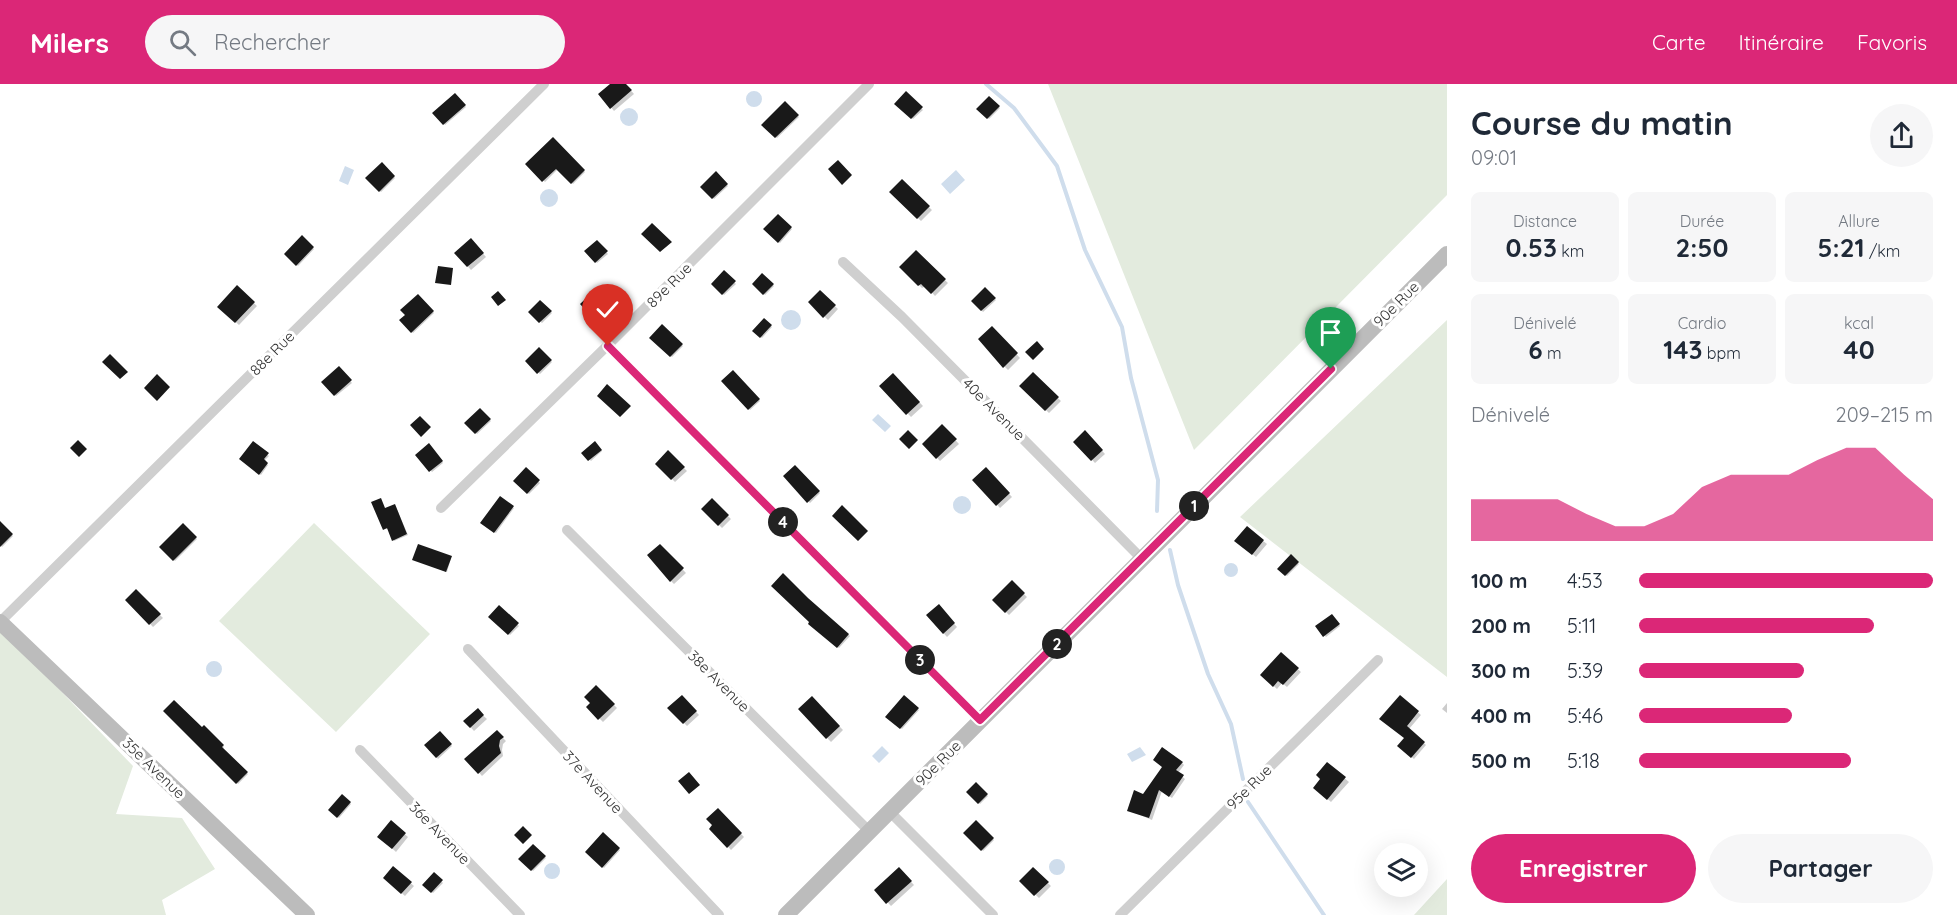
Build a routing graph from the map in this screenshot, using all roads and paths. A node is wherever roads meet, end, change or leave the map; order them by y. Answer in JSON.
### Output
{"nodes":[{"id":1,"x":544,"y":84,"type":"edge"},
{"id":2,"x":863,"y":86,"type":"edge"},
{"id":3,"x":1447,"y":254,"type":"edge"},
{"id":4,"x":843,"y":262,"type":"dead end"},
{"id":5,"x":608,"y":346,"type":"junction"},
{"id":6,"x":441,"y":508,"type":"dead end"},
{"id":7,"x":567,"y":530,"type":"dead end"},
{"id":8,"x":1142,"y":559,"type":"junction"},
{"id":9,"x":0,"y":622,"type":"edge"},
{"id":10,"x":468,"y":650,"type":"dead end"},
{"id":11,"x":1378,"y":660,"type":"dead end"},
{"id":12,"x":980,"y":720,"type":"junction"},
{"id":13,"x":360,"y":750,"type":"dead end"},
{"id":14,"x":890,"y":812,"type":"junction"},
{"id":15,"x":870,"y":832,"type":"junction"},
{"id":16,"x":308,"y":915,"type":"edge"},
{"id":17,"x":520,"y":915,"type":"edge"},
{"id":18,"x":719,"y":915,"type":"edge"},
{"id":19,"x":786,"y":915,"type":"edge"},
{"id":20,"x":993,"y":915,"type":"edge"},
{"id":21,"x":1120,"y":915,"type":"edge"}],
"edges":[{"from":1,"to":9,"type":"street","name":"88e Rue"},
{"from":2,"to":5,"type":"street","name":"89e Rue"},
{"from":3,"to":8,"type":"street","name":"90e Rue"},
{"from":4,"to":8,"type":"street","name":"40e Avenue"},
{"from":5,"to":6,"type":"street","name":"89e Rue"},
{"from":5,"to":12,"type":"street"},
{"from":7,"to":15,"type":"street","name":"38e Avenue"},
{"from":8,"to":12,"type":"street","name":"90e Rue"},
{"from":9,"to":16,"type":"street","name":"35e Avenue"},
{"from":10,"to":18,"type":"street","name":"37e Avenue"},
{"from":11,"to":21,"type":"street","name":"95e Rue"},
{"from":12,"to":14,"type":"street","name":"90e Rue"},
{"from":13,"to":17,"type":"street","name":"36e Avenue"},
{"from":14,"to":15,"type":"street","name":"90e Rue"},
{"from":14,"to":20,"type":"street"},
{"from":15,"to":19,"type":"street","name":"90e Rue"}]}
